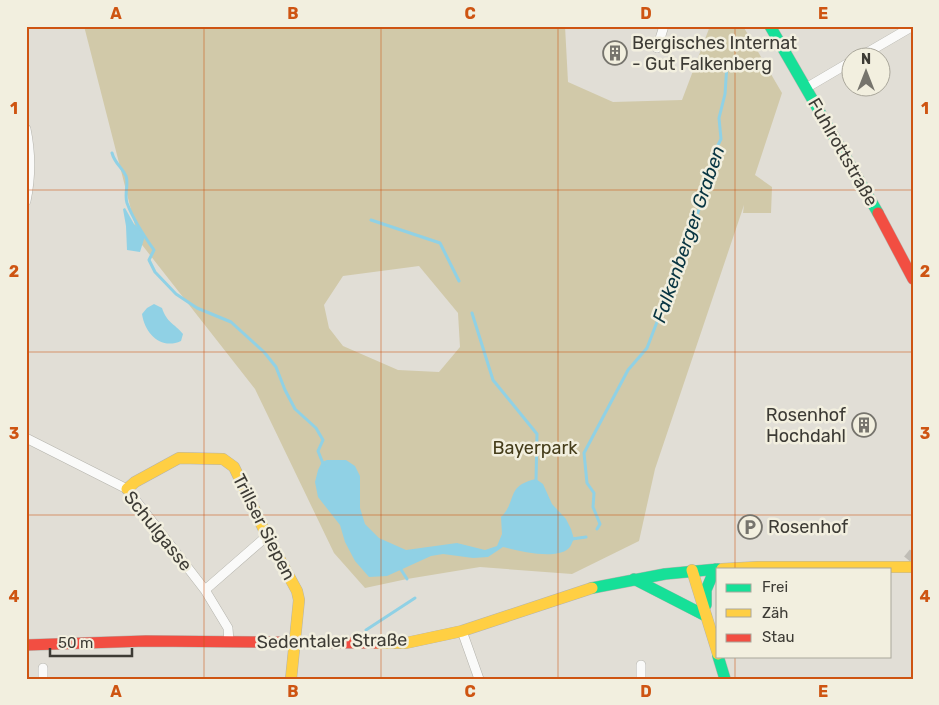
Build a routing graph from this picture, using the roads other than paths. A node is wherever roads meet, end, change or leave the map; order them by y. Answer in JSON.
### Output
{"nodes":[{"id":1,"x":664,"y":26,"type":"edge"},
{"id":2,"x":770,"y":26,"type":"edge"},
{"id":3,"x":913,"y":26,"type":"edge"},
{"id":4,"x":657,"y":48,"type":"dead end"},
{"id":5,"x":875,"y":48,"type":"edge"},
{"id":6,"x":842,"y":67,"type":"edge"},
{"id":7,"x":806,"y":88,"type":"junction"},
{"id":8,"x":26,"y":129,"type":"edge"},
{"id":9,"x":26,"y":201,"type":"edge"},
{"id":10,"x":913,"y":279,"type":"edge"},
{"id":11,"x":26,"y":438,"type":"edge"},
{"id":12,"x":127,"y":489,"type":"junction"},
{"id":13,"x":267,"y":536,"type":"junction"},
{"id":14,"x":913,"y":567,"type":"edge"},
{"id":15,"x":738,"y":568,"type":"edge"},
{"id":16,"x":716,"y":569,"type":"edge"},
{"id":17,"x":692,"y":570,"type":"junction"},
{"id":18,"x":716,"y":572,"type":"edge"},
{"id":19,"x":634,"y":579,"type":"junction"},
{"id":20,"x":205,"y":590,"type":"junction"},
{"id":21,"x":706,"y":616,"type":"junction"},
{"id":22,"x":462,"y":631,"type":"junction"},
{"id":23,"x":230,"y":642,"type":"junction"},
{"id":24,"x":295,"y":644,"type":"junction"},
{"id":25,"x":26,"y":645,"type":"edge"},
{"id":26,"x":716,"y":648,"type":"edge"},
{"id":27,"x":719,"y":658,"type":"edge"},
{"id":28,"x":641,"y":665,"type":"dead end"},
{"id":29,"x":43,"y":668,"type":"dead end"},
{"id":30,"x":43,"y":679,"type":"edge"},
{"id":31,"x":291,"y":679,"type":"edge"},
{"id":32,"x":479,"y":679,"type":"edge"},
{"id":33,"x":642,"y":679,"type":"edge"},
{"id":34,"x":725,"y":679,"type":"edge"}],
"edges":[{"from":1,"to":4,"type":"street"},
{"from":2,"to":7,"type":"street","name":"Fuhlrottstraße"},
{"from":3,"to":5,"type":"street"},
{"from":6,"to":7,"type":"street"},
{"from":7,"to":10,"type":"street","name":"Fuhlrottstraße"},
{"from":8,"to":9,"type":"street"},
{"from":11,"to":12,"type":"street","name":"Schulgasse"},
{"from":12,"to":13,"type":"street","name":"Trillser Siepen"},
{"from":12,"to":20,"type":"street","name":"Schulgasse"},
{"from":13,"to":20,"type":"street"},
{"from":13,"to":24,"type":"street","name":"Trillser Siepen"},
{"from":14,"to":15,"type":"street","name":"Sedentaler Straße"},
{"from":16,"to":17,"type":"street","name":"Sedentaler Straße"},
{"from":17,"to":19,"type":"street","name":"Sedentaler Straße"},
{"from":17,"to":21,"type":"street"},
{"from":18,"to":21,"type":"street"},
{"from":19,"to":21,"type":"street"},
{"from":19,"to":22,"type":"street","name":"Sedentaler Straße"},
{"from":20,"to":23,"type":"street","name":"Schulgasse"},
{"from":21,"to":26,"type":"street"},
{"from":22,"to":24,"type":"street","name":"Sedentaler Straße"},
{"from":22,"to":32,"type":"street"},
{"from":23,"to":24,"type":"street","name":"Sedentaler Straße"},
{"from":23,"to":25,"type":"street","name":"Sedentaler Straße"},
{"from":24,"to":31,"type":"street","name":"Trillser Siepen"},
{"from":27,"to":34,"type":"street"},
{"from":28,"to":33,"type":"street"},
{"from":29,"to":30,"type":"street"}]}
